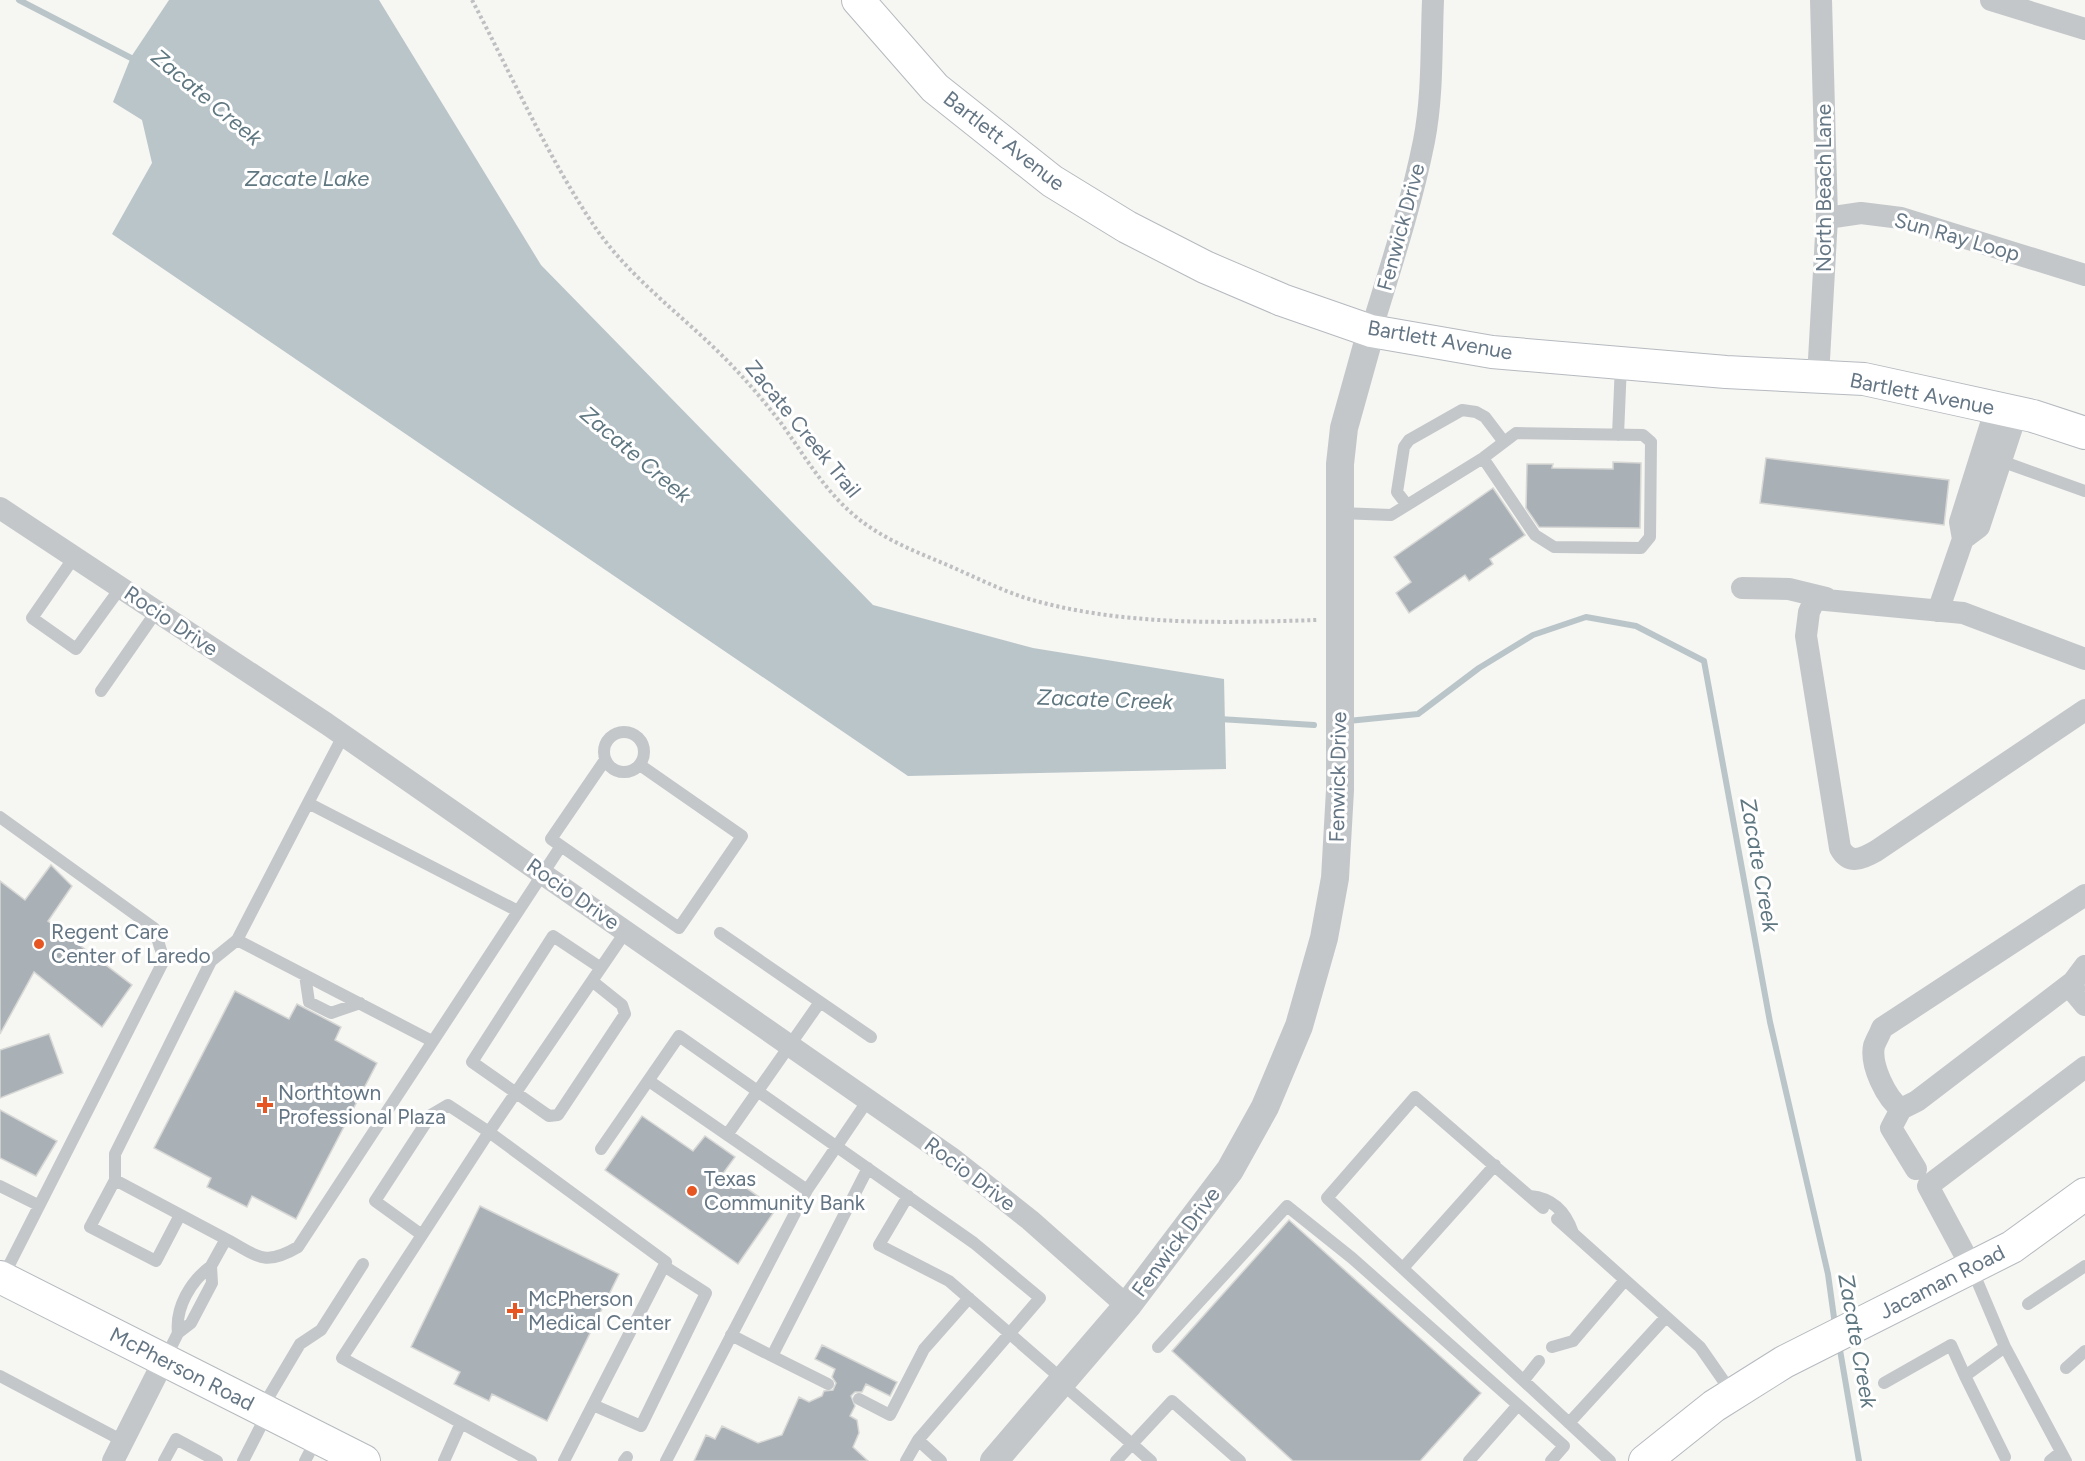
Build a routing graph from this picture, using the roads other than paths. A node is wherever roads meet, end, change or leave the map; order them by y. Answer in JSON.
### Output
{"nodes":[{"id":1,"x":858,"y":0,"type":"edge"},
{"id":2,"x":1433,"y":0,"type":"edge"},
{"id":3,"x":1821,"y":0,"type":"edge"},
{"id":4,"x":1991,"y":0,"type":"edge"},
{"id":5,"x":2085,"y":29,"type":"edge"},
{"id":6,"x":1827,"y":218,"type":"junction"},
{"id":7,"x":2085,"y":275,"type":"edge"},
{"id":8,"x":1371,"y":331,"type":"junction"},
{"id":9,"x":1621,"y":363,"type":"junction"},
{"id":10,"x":1818,"y":377,"type":"junction"},
{"id":11,"x":2006,"y":410,"type":"junction"},
{"id":12,"x":2085,"y":433,"type":"edge"},
{"id":13,"x":1618,"y":435,"type":"junction"},
{"id":14,"x":1504,"y":442,"type":"junction"},
{"id":15,"x":1484,"y":458,"type":"junction"},
{"id":16,"x":2001,"y":462,"type":"junction"},
{"id":17,"x":2085,"y":491,"type":"edge"},
{"id":18,"x":1407,"y":505,"type":"junction"},
{"id":19,"x":0,"y":508,"type":"edge"},
{"id":20,"x":1338,"y":513,"type":"junction"},
{"id":21,"x":1963,"y":539,"type":"junction"},
{"id":22,"x":75,"y":556,"type":"junction"},
{"id":23,"x":121,"y":587,"type":"junction"},
{"id":24,"x":1742,"y":588,"type":"dead end"},
{"id":25,"x":1826,"y":598,"type":"junction"},
{"id":26,"x":1938,"y":611,"type":"junction"},
{"id":27,"x":156,"y":612,"type":"junction"},
{"id":28,"x":2085,"y":660,"type":"edge"},
{"id":29,"x":101,"y":691,"type":"dead end"},
{"id":30,"x":2085,"y":710,"type":"edge"},
{"id":31,"x":344,"y":736,"type":"junction"},
{"id":32,"x":605,"y":760,"type":"junction"},
{"id":33,"x":640,"y":765,"type":"junction"},
{"id":34,"x":308,"y":803,"type":"junction"},
{"id":35,"x":0,"y":817,"type":"edge"},
{"id":36,"x":561,"y":846,"type":"junction"},
{"id":37,"x":543,"y":874,"type":"junction"},
{"id":38,"x":2085,"y":895,"type":"edge"},
{"id":39,"x":518,"y":911,"type":"junction"},
{"id":40,"x":626,"y":931,"type":"junction"},
{"id":41,"x":720,"y":933,"type":"dead end"},
{"id":42,"x":237,"y":940,"type":"junction"},
{"id":43,"x":601,"y":968,"type":"junction"},
{"id":44,"x":2079,"y":974,"type":"edge"},
{"id":45,"x":305,"y":975,"type":"junction"},
{"id":46,"x":592,"y":981,"type":"junction"},
{"id":47,"x":820,"y":1002,"type":"junction"},
{"id":48,"x":360,"y":1004,"type":"junction"},
{"id":49,"x":2085,"y":1005,"type":"edge"},
{"id":50,"x":871,"y":1037,"type":"dead end"},
{"id":51,"x":432,"y":1041,"type":"junction"},
{"id":52,"x":790,"y":1046,"type":"junction"},
{"id":53,"x":2085,"y":1067,"type":"edge"},
{"id":54,"x":649,"y":1081,"type":"junction"},
{"id":55,"x":517,"y":1091,"type":"junction"},
{"id":56,"x":758,"y":1091,"type":"junction"},
{"id":57,"x":868,"y":1100,"type":"junction"},
{"id":58,"x":1901,"y":1109,"type":"junction"},
{"id":59,"x":489,"y":1132,"type":"junction"},
{"id":60,"x":727,"y":1135,"type":"junction"},
{"id":61,"x":837,"y":1146,"type":"junction"},
{"id":62,"x":602,"y":1149,"type":"dead end"},
{"id":63,"x":1495,"y":1165,"type":"junction"},
{"id":64,"x":868,"y":1168,"type":"junction"},
{"id":65,"x":1916,"y":1169,"type":"dead end"},
{"id":66,"x":115,"y":1180,"type":"junction"},
{"id":67,"x":0,"y":1186,"type":"edge"},
{"id":68,"x":807,"y":1190,"type":"junction"},
{"id":69,"x":2085,"y":1194,"type":"edge"},
{"id":70,"x":908,"y":1196,"type":"junction"},
{"id":71,"x":1530,"y":1196,"type":"junction"},
{"id":72,"x":38,"y":1205,"type":"junction"},
{"id":73,"x":1543,"y":1208,"type":"dead end"},
{"id":74,"x":180,"y":1215,"type":"junction"},
{"id":75,"x":1557,"y":1219,"type":"dead end"},
{"id":76,"x":1574,"y":1234,"type":"junction"},
{"id":77,"x":422,"y":1235,"type":"junction"},
{"id":78,"x":226,"y":1239,"type":"junction"},
{"id":79,"x":363,"y":1264,"type":"dead end"},
{"id":80,"x":664,"y":1266,"type":"junction"},
{"id":81,"x":2085,"y":1266,"type":"edge"},
{"id":82,"x":1403,"y":1268,"type":"junction"},
{"id":83,"x":1972,"y":1268,"type":"junction"},
{"id":84,"x":1625,"y":1280,"type":"junction"},
{"id":85,"x":2,"y":1281,"type":"edge"},
{"id":86,"x":969,"y":1298,"type":"junction"},
{"id":87,"x":2028,"y":1304,"type":"dead end"},
{"id":88,"x":1126,"y":1306,"type":"junction"},
{"id":89,"x":1666,"y":1317,"type":"junction"},
{"id":90,"x":1010,"y":1334,"type":"junction"},
{"id":91,"x":731,"y":1335,"type":"junction"},
{"id":92,"x":1158,"y":1347,"type":"dead end"},
{"id":93,"x":1552,"y":1347,"type":"dead end"},
{"id":94,"x":2005,"y":1347,"type":"junction"},
{"id":95,"x":2085,"y":1351,"type":"edge"},
{"id":96,"x":772,"y":1356,"type":"junction"},
{"id":97,"x":164,"y":1360,"type":"junction"},
{"id":98,"x":1539,"y":1361,"type":"dead end"},
{"id":99,"x":2066,"y":1368,"type":"dead end"},
{"id":100,"x":0,"y":1376,"type":"edge"},
{"id":101,"x":1965,"y":1376,"type":"junction"},
{"id":102,"x":1524,"y":1380,"type":"junction"},
{"id":103,"x":1062,"y":1381,"type":"junction"},
{"id":104,"x":1884,"y":1383,"type":"dead end"},
{"id":105,"x":828,"y":1384,"type":"dead end"},
{"id":106,"x":1733,"y":1394,"type":"junction"},
{"id":107,"x":859,"y":1399,"type":"dead end"},
{"id":108,"x":593,"y":1405,"type":"junction"},
{"id":109,"x":1518,"y":1405,"type":"junction"},
{"id":110,"x":265,"y":1411,"type":"junction"},
{"id":111,"x":461,"y":1423,"type":"junction"},
{"id":112,"x":1569,"y":1423,"type":"junction"},
{"id":113,"x":918,"y":1440,"type":"junction"},
{"id":114,"x":1132,"y":1444,"type":"junction"},
{"id":115,"x":311,"y":1449,"type":"edge"},
{"id":116,"x":118,"y":1451,"type":"edge"},
{"id":117,"x":2064,"y":1456,"type":"edge"},
{"id":118,"x":2005,"y":1457,"type":"dead end"},
{"id":119,"x":165,"y":1461,"type":"edge"},
{"id":120,"x":217,"y":1461,"type":"edge"},
{"id":121,"x":243,"y":1461,"type":"edge"},
{"id":122,"x":364,"y":1461,"type":"edge"},
{"id":123,"x":444,"y":1461,"type":"edge"},
{"id":124,"x":531,"y":1461,"type":"edge"},
{"id":125,"x":564,"y":1461,"type":"edge"},
{"id":126,"x":666,"y":1461,"type":"edge"},
{"id":127,"x":906,"y":1461,"type":"edge"},
{"id":128,"x":941,"y":1461,"type":"edge"},
{"id":129,"x":994,"y":1461,"type":"edge"},
{"id":130,"x":1116,"y":1461,"type":"edge"},
{"id":131,"x":1151,"y":1461,"type":"edge"},
{"id":132,"x":1240,"y":1461,"type":"edge"},
{"id":133,"x":1469,"y":1461,"type":"edge"},
{"id":134,"x":1551,"y":1461,"type":"edge"},
{"id":135,"x":1610,"y":1461,"type":"edge"},
{"id":136,"x":1645,"y":1461,"type":"edge"},
{"id":137,"x":2050,"y":1461,"type":"edge"}],
"edges":[{"from":1,"to":8,"type":"main road","name":"Bartlett Avenue"},
{"from":2,"to":8,"type":"street","name":"Fenwick Drive"},
{"from":3,"to":6,"type":"street","name":"North Beach Lane"},
{"from":4,"to":5,"type":"street"},
{"from":6,"to":7,"type":"street","name":"Sun Ray Loop"},
{"from":6,"to":10,"type":"street","name":"North Beach Lane"},
{"from":8,"to":9,"type":"main road","name":"Bartlett Avenue"},
{"from":8,"to":20,"type":"street","name":"Fenwick Drive"},
{"from":9,"to":10,"type":"main road","name":"Bartlett Avenue"},
{"from":9,"to":13,"type":"lane"},
{"from":10,"to":11,"type":"main road","name":"Bartlett Avenue"},
{"from":11,"to":12,"type":"main road","name":"Bartlett Avenue"},
{"from":11,"to":16,"type":"street"},
{"from":11,"to":21,"type":"street"},
{"from":13,"to":14,"type":"lane"},
{"from":13,"to":15,"type":"lane"},
{"from":14,"to":15,"type":"lane"},
{"from":14,"to":18,"type":"lane"},
{"from":15,"to":18,"type":"lane"},
{"from":16,"to":17,"type":"lane"},
{"from":16,"to":21,"type":"street"},
{"from":18,"to":20,"type":"lane"},
{"from":19,"to":22,"type":"street","name":"Rocio Drive"},
{"from":20,"to":88,"type":"street","name":"Fenwick Drive"},
{"from":21,"to":26,"type":"street"},
{"from":22,"to":23,"type":"street","name":"Rocio Drive"},
{"from":22,"to":23,"type":"lane"},
{"from":23,"to":27,"type":"street","name":"Rocio Drive"},
{"from":24,"to":25,"type":"street"},
{"from":25,"to":26,"type":"street"},
{"from":25,"to":30,"type":"street"},
{"from":26,"to":28,"type":"street"},
{"from":27,"to":29,"type":"lane"},
{"from":27,"to":31,"type":"street","name":"Rocio Drive"},
{"from":31,"to":34,"type":"lane"},
{"from":31,"to":37,"type":"street","name":"Rocio Drive"},
{"from":32,"to":33,"type":"lane"},
{"from":32,"to":33,"type":"lane"},
{"from":32,"to":36,"type":"lane"},
{"from":33,"to":36,"type":"lane"},
{"from":34,"to":39,"type":"lane"},
{"from":34,"to":42,"type":"lane"},
{"from":35,"to":72,"type":"lane"},
{"from":36,"to":37,"type":"lane"},
{"from":37,"to":39,"type":"lane"},
{"from":37,"to":40,"type":"street","name":"Rocio Drive"},
{"from":38,"to":58,"type":"street"},
{"from":39,"to":51,"type":"lane"},
{"from":40,"to":43,"type":"lane"},
{"from":40,"to":52,"type":"street","name":"Rocio Drive"},
{"from":41,"to":47,"type":"lane"},
{"from":42,"to":45,"type":"lane"},
{"from":42,"to":66,"type":"lane"},
{"from":43,"to":46,"type":"lane"},
{"from":43,"to":55,"type":"lane"},
{"from":44,"to":49,"type":"street"},
{"from":44,"to":58,"type":"street"},
{"from":45,"to":48,"type":"lane"},
{"from":45,"to":48,"type":"lane"},
{"from":46,"to":55,"type":"lane"},
{"from":46,"to":55,"type":"lane"},
{"from":47,"to":50,"type":"lane"},
{"from":47,"to":52,"type":"lane"},
{"from":48,"to":51,"type":"lane"},
{"from":51,"to":78,"type":"lane"},
{"from":52,"to":56,"type":"lane"},
{"from":52,"to":57,"type":"street","name":"Rocio Drive"},
{"from":53,"to":83,"type":"street"},
{"from":54,"to":56,"type":"lane"},
{"from":54,"to":60,"type":"lane"},
{"from":54,"to":62,"type":"lane"},
{"from":55,"to":59,"type":"lane"},
{"from":56,"to":60,"type":"lane"},
{"from":56,"to":61,"type":"lane"},
{"from":57,"to":61,"type":"lane"},
{"from":57,"to":88,"type":"street","name":"Rocio Drive"},
{"from":58,"to":65,"type":"street"},
{"from":59,"to":77,"type":"lane"},
{"from":59,"to":77,"type":"lane"},
{"from":59,"to":80,"type":"lane"},
{"from":60,"to":68,"type":"lane"},
{"from":61,"to":64,"type":"lane"},
{"from":61,"to":68,"type":"lane"},
{"from":63,"to":71,"type":"lane"},
{"from":63,"to":82,"type":"lane"},
{"from":63,"to":82,"type":"lane"},
{"from":64,"to":70,"type":"lane"},
{"from":64,"to":96,"type":"lane"},
{"from":66,"to":74,"type":"lane"},
{"from":66,"to":74,"type":"lane"},
{"from":67,"to":72,"type":"lane"},
{"from":68,"to":91,"type":"lane"},
{"from":69,"to":83,"type":"main road","name":"Jacaman Road"},
{"from":70,"to":86,"type":"lane"},
{"from":70,"to":90,"type":"lane"},
{"from":71,"to":73,"type":"lane"},
{"from":71,"to":76,"type":"lane"},
{"from":72,"to":85,"type":"lane"},
{"from":74,"to":78,"type":"lane"},
{"from":75,"to":76,"type":"lane"},
{"from":76,"to":84,"type":"lane"},
{"from":77,"to":111,"type":"lane"},
{"from":78,"to":97,"type":"lane"},
{"from":79,"to":110,"type":"lane"},
{"from":80,"to":108,"type":"lane"},
{"from":80,"to":108,"type":"lane"},
{"from":81,"to":87,"type":"lane"},
{"from":82,"to":102,"type":"lane"},
{"from":83,"to":94,"type":"lane"},
{"from":83,"to":106,"type":"main road","name":"Jacaman Road"},
{"from":84,"to":89,"type":"lane"},
{"from":84,"to":93,"type":"lane"},
{"from":85,"to":97,"type":"main road","name":"McPherson Road"},
{"from":86,"to":90,"type":"lane"},
{"from":86,"to":107,"type":"lane"},
{"from":88,"to":103,"type":"street","name":"Fenwick Drive"},
{"from":89,"to":106,"type":"lane"},
{"from":89,"to":112,"type":"lane"},
{"from":90,"to":103,"type":"lane"},
{"from":90,"to":113,"type":"lane"},
{"from":91,"to":96,"type":"lane"},
{"from":91,"to":126,"type":"lane"},
{"from":92,"to":109,"type":"lane"},
{"from":94,"to":101,"type":"lane"},
{"from":94,"to":117,"type":"lane"},
{"from":95,"to":99,"type":"lane"},
{"from":96,"to":105,"type":"lane"},
{"from":97,"to":110,"type":"main road","name":"McPherson Road"},
{"from":97,"to":116,"type":"street"},
{"from":98,"to":102,"type":"lane"},
{"from":100,"to":116,"type":"lane"},
{"from":101,"to":104,"type":"lane"},
{"from":101,"to":118,"type":"lane"},
{"from":102,"to":112,"type":"lane"},
{"from":103,"to":114,"type":"lane"},
{"from":103,"to":129,"type":"street","name":"Fenwick Drive"},
{"from":106,"to":136,"type":"main road","name":"Jacaman Road"},
{"from":108,"to":125,"type":"lane"},
{"from":109,"to":133,"type":"lane"},
{"from":109,"to":134,"type":"lane"},
{"from":110,"to":115,"type":"main road","name":"McPherson Road"},
{"from":110,"to":121,"type":"lane"},
{"from":111,"to":123,"type":"lane"},
{"from":111,"to":124,"type":"lane"},
{"from":112,"to":135,"type":"lane"},
{"from":113,"to":127,"type":"lane"},
{"from":113,"to":128,"type":"lane"},
{"from":114,"to":130,"type":"lane"},
{"from":114,"to":131,"type":"lane"},
{"from":114,"to":132,"type":"lane"},
{"from":115,"to":122,"type":"main road","name":"McPherson Road"},
{"from":117,"to":137,"type":"lane"},
{"from":119,"to":120,"type":"lane"}]}
